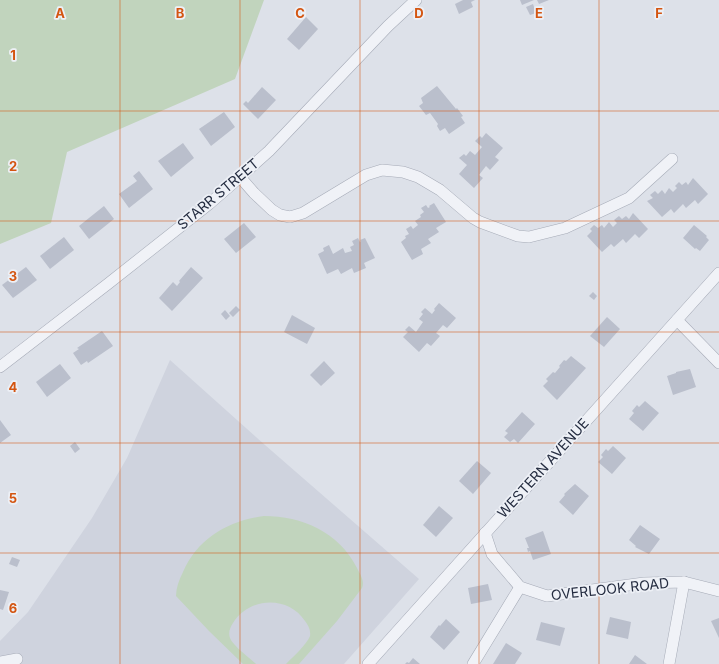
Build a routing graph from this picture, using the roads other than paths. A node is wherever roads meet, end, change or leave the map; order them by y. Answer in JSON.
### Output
{"nodes":[{"id":1,"x":416,"y":0,"type":"edge"},
{"id":2,"x":672,"y":159,"type":"dead end"},
{"id":3,"x":240,"y":177,"type":"junction"},
{"id":4,"x":719,"y":273,"type":"edge"},
{"id":5,"x":677,"y":320,"type":"junction"},
{"id":6,"x":719,"y":363,"type":"edge"},
{"id":7,"x":0,"y":367,"type":"edge"},
{"id":8,"x":485,"y":532,"type":"junction"},
{"id":9,"x":684,"y":582,"type":"junction"},
{"id":10,"x":520,"y":587,"type":"junction"},
{"id":11,"x":719,"y":591,"type":"edge"},
{"id":12,"x":18,"y":659,"type":"dead end"},
{"id":13,"x":0,"y":662,"type":"edge"},
{"id":14,"x":368,"y":664,"type":"edge"},
{"id":15,"x":473,"y":664,"type":"edge"},
{"id":16,"x":669,"y":664,"type":"edge"}],
"edges":[{"from":1,"to":3,"type":"street","name":"STARR STREET"},
{"from":2,"to":3,"type":"street"},
{"from":3,"to":7,"type":"street","name":"STARR STREET"},
{"from":4,"to":5,"type":"street","name":"WESTERN AVENUE"},
{"from":5,"to":6,"type":"street"},
{"from":5,"to":8,"type":"street","name":"WESTERN AVENUE"},
{"from":8,"to":10,"type":"street"},
{"from":8,"to":14,"type":"street","name":"WESTERN AVENUE"},
{"from":9,"to":10,"type":"street","name":"OVERLOOK ROAD"},
{"from":9,"to":11,"type":"street","name":"OVERLOOK ROAD"},
{"from":9,"to":16,"type":"street"},
{"from":10,"to":15,"type":"street"},
{"from":12,"to":13,"type":"street"}]}
